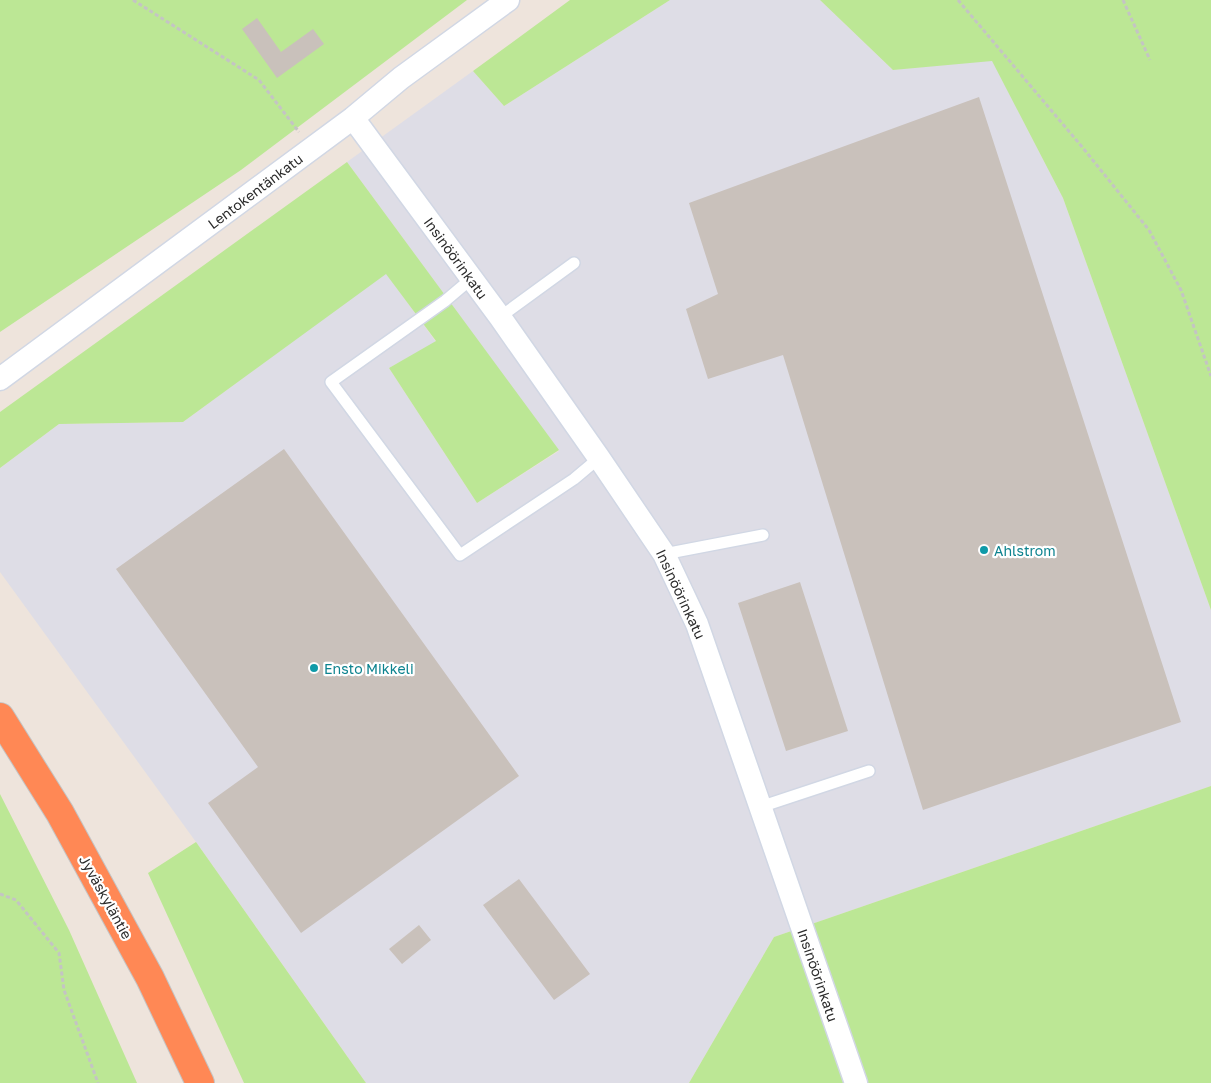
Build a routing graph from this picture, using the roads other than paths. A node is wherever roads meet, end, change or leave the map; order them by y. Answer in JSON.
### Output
{"nodes":[{"id":1,"x":508,"y":0,"type":"edge"},
{"id":2,"x":353,"y":118,"type":"junction"},
{"id":3,"x":574,"y":263,"type":"dead end"},
{"id":4,"x":471,"y":279,"type":"junction"},
{"id":5,"x":500,"y":317,"type":"junction"},
{"id":6,"x":0,"y":379,"type":"edge"},
{"id":7,"x":598,"y":458,"type":"junction"},
{"id":8,"x":763,"y":535,"type":"dead end"},
{"id":9,"x":664,"y":554,"type":"junction"},
{"id":10,"x":0,"y":717,"type":"edge"},
{"id":11,"x":869,"y":771,"type":"dead end"},
{"id":12,"x":760,"y":807,"type":"junction"},
{"id":13,"x":200,"y":1083,"type":"edge"},
{"id":14,"x":856,"y":1083,"type":"edge"}],
"edges":[{"from":1,"to":2,"type":"street","name":"Lentokentänkatu"},
{"from":2,"to":4,"type":"street","name":"Insinöörinkatu"},
{"from":2,"to":6,"type":"street","name":"Lentokentänkatu"},
{"from":3,"to":5,"type":"lane"},
{"from":4,"to":5,"type":"street","name":"Insinöörinkatu"},
{"from":4,"to":7,"type":"lane"},
{"from":5,"to":7,"type":"street","name":"Insinöörinkatu"},
{"from":7,"to":9,"type":"street","name":"Insinöörinkatu"},
{"from":8,"to":9,"type":"lane"},
{"from":9,"to":12,"type":"street","name":"Insinöörinkatu"},
{"from":10,"to":13,"type":"highway","name":"Jyväskyläntie"},
{"from":11,"to":12,"type":"lane"},
{"from":12,"to":14,"type":"street","name":"Insinöörinkatu"}]}
